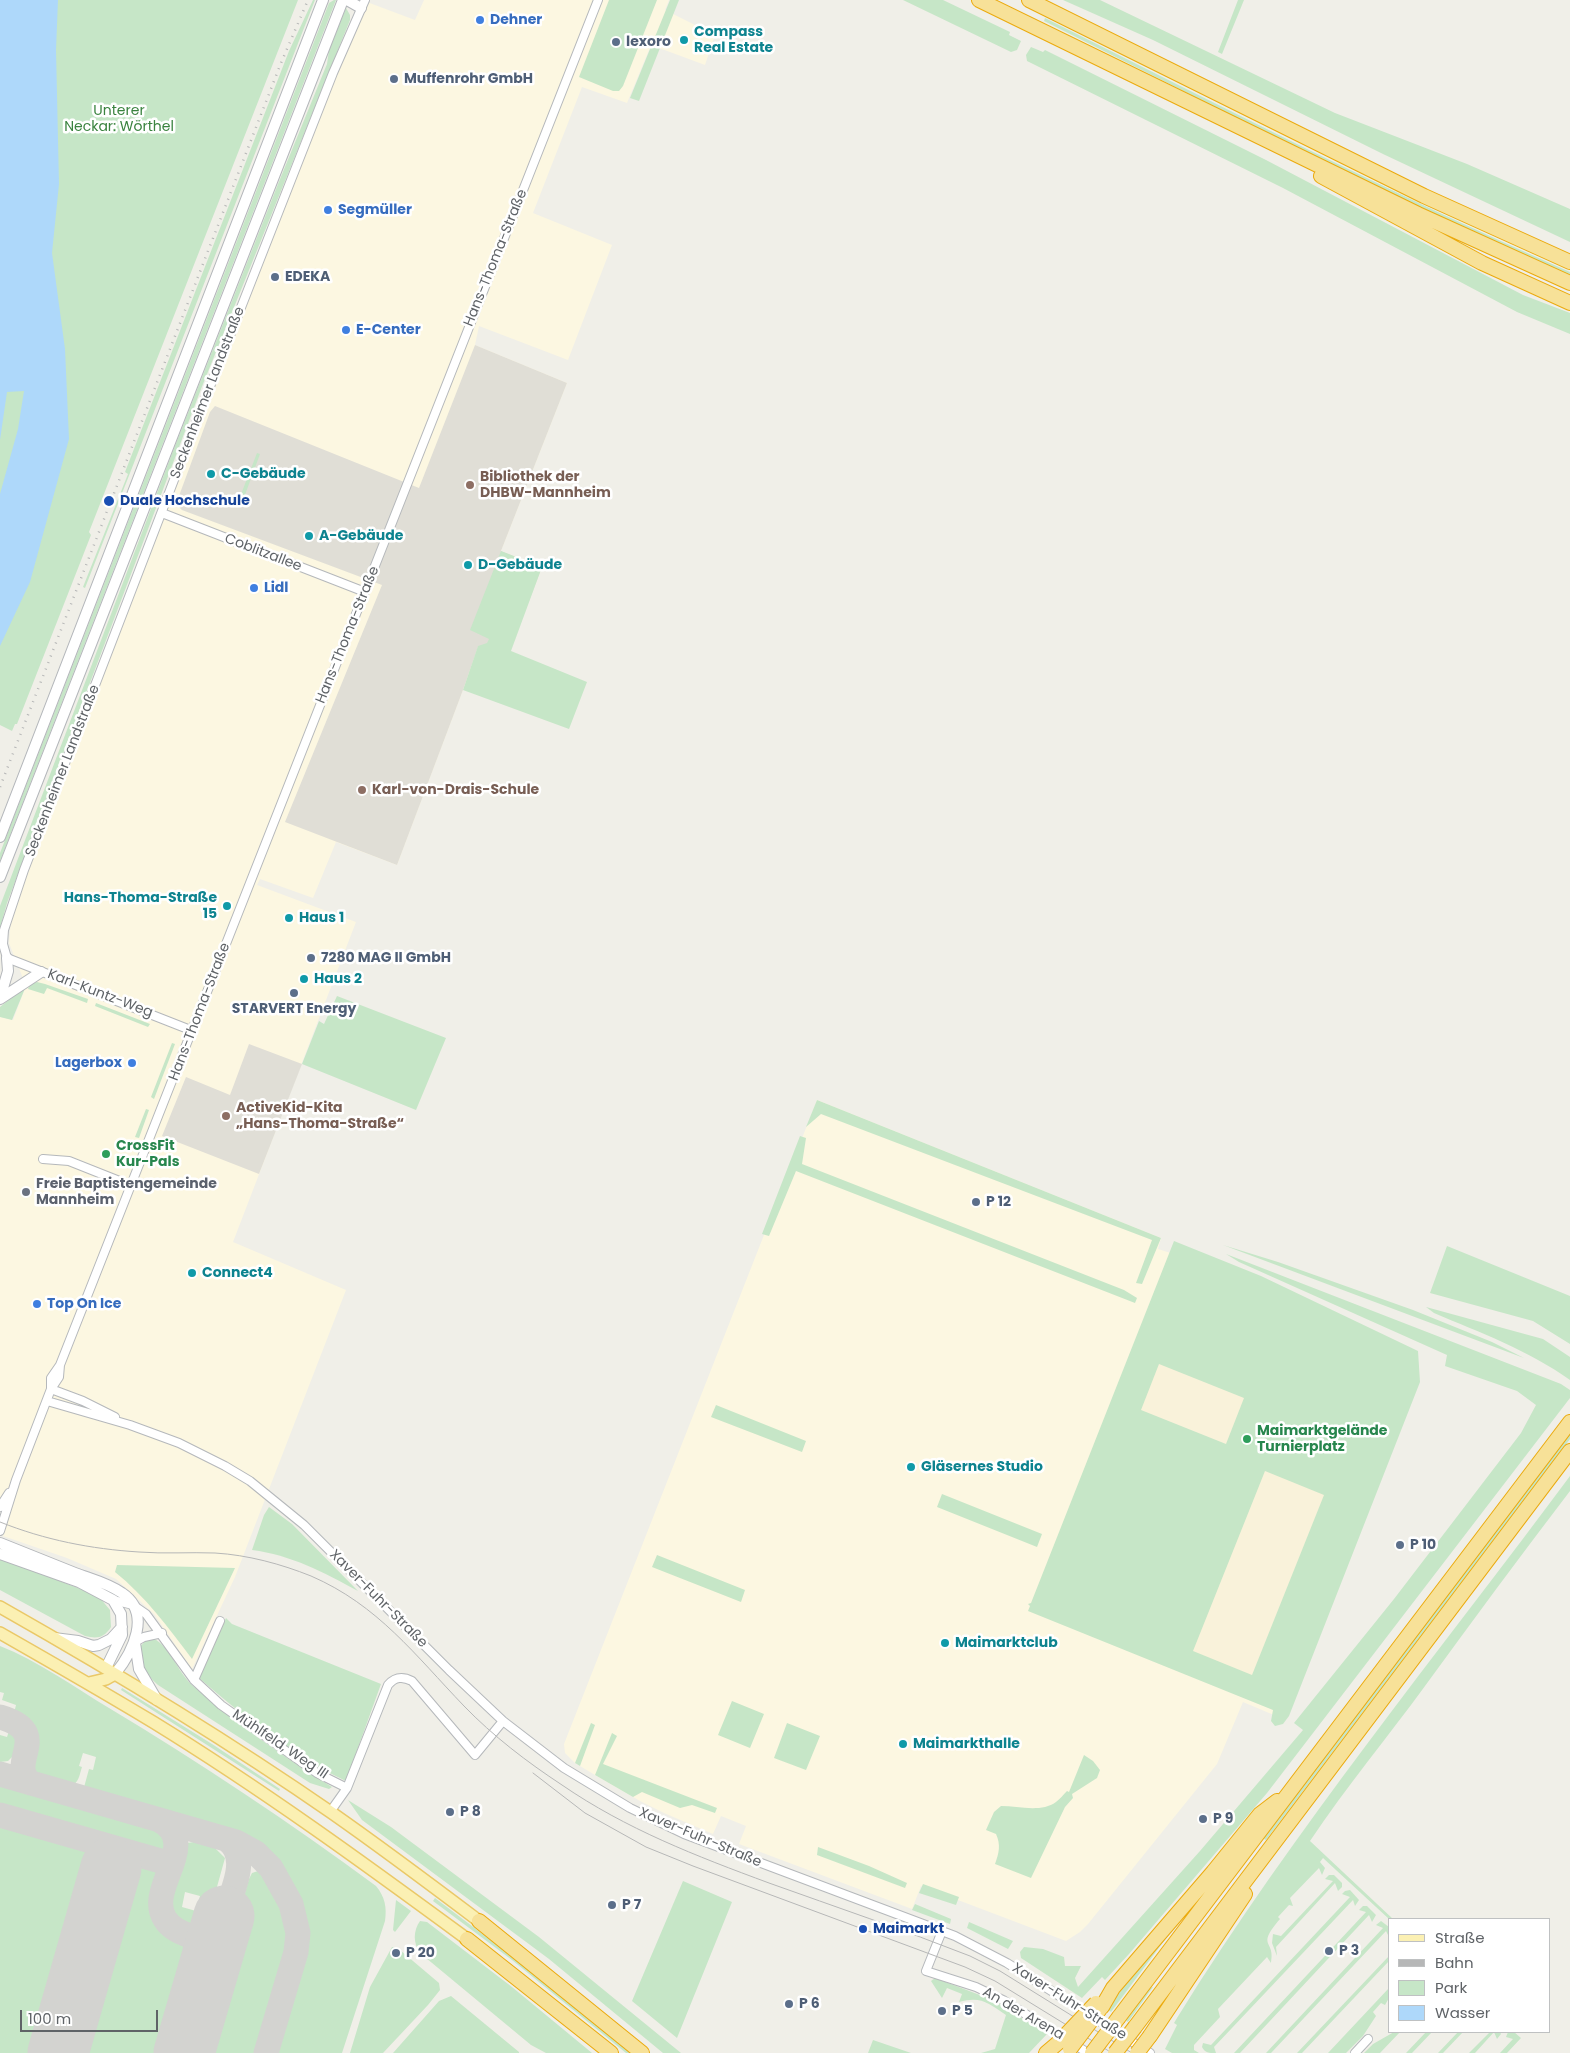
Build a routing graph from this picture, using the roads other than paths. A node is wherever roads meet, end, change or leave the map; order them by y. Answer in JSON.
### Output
{"nodes":[{"id":1,"x":323,"y":0,"type":"edge"},
{"id":2,"x":343,"y":0,"type":"edge"},
{"id":3,"x":347,"y":0,"type":"edge"},
{"id":4,"x":598,"y":0,"type":"edge"},
{"id":5,"x":979,"y":0,"type":"edge"},
{"id":6,"x":1029,"y":0,"type":"edge"},
{"id":7,"x":363,"y":4,"type":"edge"},
{"id":8,"x":1267,"y":140,"type":"junction"},
{"id":9,"x":1570,"y":262,"type":"edge"},
{"id":10,"x":1570,"y":283,"type":"edge"},
{"id":11,"x":1570,"y":303,"type":"edge"},
{"id":12,"x":162,"y":513,"type":"junction"},
{"id":13,"x":365,"y":592,"type":"junction"},
{"id":14,"x":0,"y":837,"type":"edge"},
{"id":15,"x":0,"y":877,"type":"edge"},
{"id":16,"x":7,"y":958,"type":"junction"},
{"id":17,"x":41,"y":972,"type":"junction"},
{"id":18,"x":0,"y":999,"type":"edge"},
{"id":19,"x":193,"y":1031,"type":"junction"},
{"id":20,"x":43,"y":1159,"type":"dead end"},
{"id":21,"x":132,"y":1186,"type":"junction"},
{"id":22,"x":51,"y":1389,"type":"junction"},
{"id":23,"x":47,"y":1401,"type":"junction"},
{"id":24,"x":1570,"y":1422,"type":"edge"},
{"id":25,"x":130,"y":1425,"type":"junction"},
{"id":26,"x":1570,"y":1451,"type":"edge"},
{"id":27,"x":16,"y":1480,"type":"junction"},
{"id":28,"x":0,"y":1507,"type":"edge"},
{"id":29,"x":0,"y":1531,"type":"edge"},
{"id":30,"x":0,"y":1543,"type":"edge"},
{"id":31,"x":0,"y":1554,"type":"edge"},
{"id":32,"x":113,"y":1600,"type":"junction"},
{"id":33,"x":133,"y":1606,"type":"junction"},
{"id":34,"x":0,"y":1607,"type":"edge"},
{"id":35,"x":220,"y":1621,"type":"dead end"},
{"id":36,"x":122,"y":1626,"type":"junction"},
{"id":37,"x":0,"y":1633,"type":"edge"},
{"id":38,"x":162,"y":1633,"type":"junction"},
{"id":39,"x":54,"y":1638,"type":"junction"},
{"id":40,"x":135,"y":1642,"type":"junction"},
{"id":41,"x":109,"y":1674,"type":"junction"},
{"id":42,"x":194,"y":1680,"type":"junction"},
{"id":43,"x":89,"y":1683,"type":"junction"},
{"id":44,"x":109,"y":1696,"type":"junction"},
{"id":45,"x":157,"y":1700,"type":"junction"},
{"id":46,"x":503,"y":1721,"type":"junction"},
{"id":47,"x":347,"y":1788,"type":"junction"},
{"id":48,"x":1290,"y":1792,"type":"junction"},
{"id":49,"x":330,"y":1812,"type":"junction"},
{"id":50,"x":1268,"y":1849,"type":"junction"},
{"id":51,"x":479,"y":1921,"type":"joint"},
{"id":52,"x":942,"y":1931,"type":"junction"},
{"id":53,"x":467,"y":1939,"type":"joint"},
{"id":54,"x":1152,"y":2037,"type":"junction"},
{"id":55,"x":1368,"y":2039,"type":"dead end"},
{"id":56,"x":1066,"y":2048,"type":"edge"},
{"id":57,"x":611,"y":2053,"type":"edge"},
{"id":58,"x":642,"y":2053,"type":"edge"},
{"id":59,"x":1046,"y":2053,"type":"edge"},
{"id":60,"x":1088,"y":2053,"type":"edge"},
{"id":61,"x":1092,"y":2053,"type":"edge"},
{"id":62,"x":1115,"y":2053,"type":"edge"},
{"id":63,"x":1137,"y":2053,"type":"edge"},
{"id":64,"x":1146,"y":2053,"type":"edge"},
{"id":65,"x":1150,"y":2053,"type":"edge"},
{"id":66,"x":1355,"y":2053,"type":"edge"}],
"edges":[{"from":1,"to":14,"type":"main road"},
{"from":2,"to":15,"type":"main road","name":"Seckenheimer Landstraße"},
{"from":3,"to":7,"type":"main road"},
{"from":4,"to":13,"type":"street","name":"Hans-Thoma-Straße"},
{"from":5,"to":8,"type":"highway"},
{"from":6,"to":9,"type":"highway"},
{"from":7,"to":12,"type":"street","name":"Seckenheimer Landstraße"},
{"from":8,"to":10,"type":"highway"},
{"from":8,"to":11,"type":"highway"},
{"from":12,"to":13,"type":"street","name":"Coblitzallee"},
{"from":12,"to":16,"type":"street","name":"Seckenheimer Landstraße"},
{"from":13,"to":19,"type":"street","name":"Hans-Thoma-Straße"},
{"from":16,"to":17,"type":"street","name":"Karl-Kuntz-Weg"},
{"from":16,"to":18,"type":"main road"},
{"from":17,"to":18,"type":"main road"},
{"from":17,"to":19,"type":"street","name":"Karl-Kuntz-Weg"},
{"from":19,"to":21,"type":"street","name":"Hans-Thoma-Straße"},
{"from":20,"to":21,"type":"street"},
{"from":21,"to":22,"type":"street","name":"Hans-Thoma-Straße"},
{"from":22,"to":23,"type":"street","name":"Hans-Thoma-Straße"},
{"from":22,"to":25,"type":"street","name":"Xaver-Fuhr-Straße"},
{"from":23,"to":25,"type":"street","name":"Xaver-Fuhr-Straße"},
{"from":23,"to":27,"type":"street","name":"Hans-Thoma-Straße"},
{"from":24,"to":48,"type":"highway"},
{"from":25,"to":46,"type":"street","name":"Xaver-Fuhr-Straße"},
{"from":26,"to":50,"type":"highway"},
{"from":27,"to":28,"type":"street","name":"Hans-Thoma-Straße"},
{"from":27,"to":29,"type":"street","name":"Hans-Thoma-Straße"},
{"from":30,"to":33,"type":"main road"},
{"from":31,"to":32,"type":"main road"},
{"from":32,"to":33,"type":"street"},
{"from":32,"to":36,"type":"main road"},
{"from":33,"to":38,"type":"street","name":"Mühlfeld, Weg III"},
{"from":33,"to":40,"type":"main road"},
{"from":34,"to":39,"type":"main road"},
{"from":35,"to":42,"type":"street"},
{"from":36,"to":39,"type":"main road"},
{"from":36,"to":41,"type":"main road"},
{"from":37,"to":43,"type":"main road"},
{"from":38,"to":40,"type":"street"},
{"from":38,"to":42,"type":"street","name":"Mühlfeld, Weg III"},
{"from":39,"to":41,"type":"main road"},
{"from":40,"to":41,"type":"main road"},
{"from":40,"to":45,"type":"main road"},
{"from":41,"to":43,"type":"main road"},
{"from":41,"to":44,"type":"main road"},
{"from":41,"to":45,"type":"main road"},
{"from":42,"to":47,"type":"street","name":"Mühlfeld, Weg III"},
{"from":43,"to":44,"type":"main road"},
{"from":44,"to":53,"type":"main road"},
{"from":45,"to":49,"type":"main road"},
{"from":46,"to":47,"type":"street"},
{"from":46,"to":52,"type":"street","name":"Xaver-Fuhr-Straße"},
{"from":47,"to":49,"type":"street"},
{"from":48,"to":56,"type":"highway","bridge":true},
{"from":48,"to":61,"type":"highway","bridge":true},
{"from":49,"to":51,"type":"main road"},
{"from":50,"to":54,"type":"highway"},
{"from":50,"to":62,"type":"highway","bridge":true},
{"from":51,"to":58,"type":"highway"},
{"from":52,"to":60,"type":"street","name":"An der Arena"},
{"from":52,"to":65,"type":"street","name":"Xaver-Fuhr-Straße"},
{"from":53,"to":57,"type":"highway"},
{"from":54,"to":63,"type":"highway","bridge":true},
{"from":54,"to":64,"type":"highway"},
{"from":55,"to":66,"type":"street"},
{"from":56,"to":59,"type":"highway"}]}
